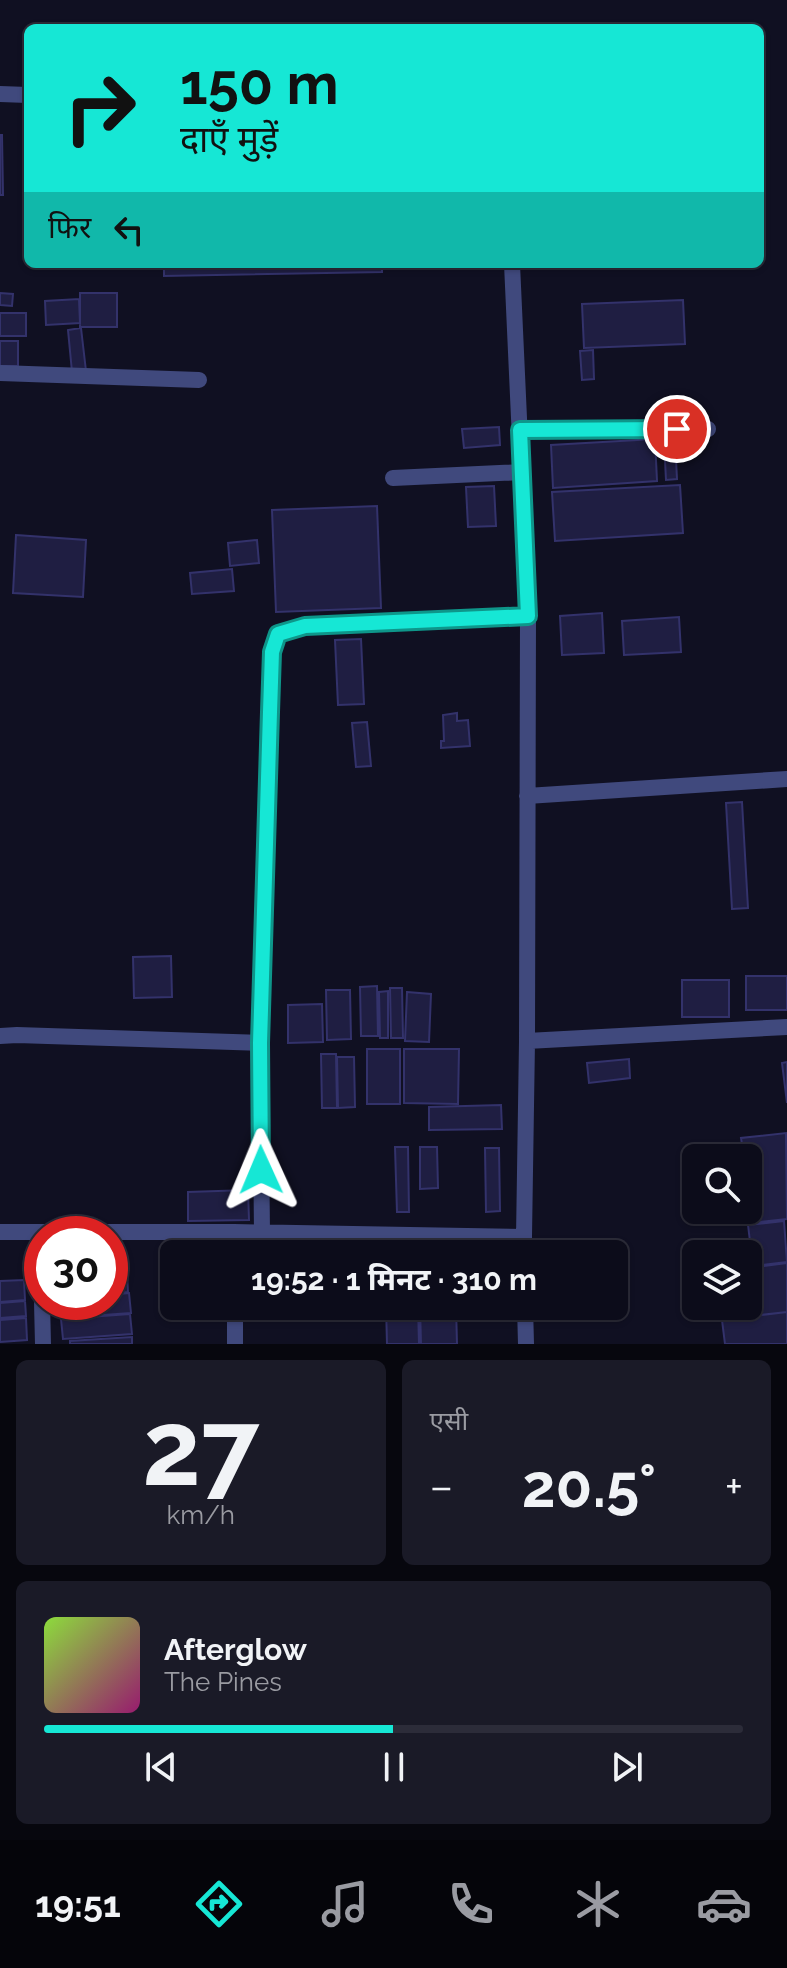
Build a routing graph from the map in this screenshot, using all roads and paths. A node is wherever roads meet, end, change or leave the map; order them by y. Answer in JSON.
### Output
{"nodes":[{"id":1,"x":0,"y":94,"type":"edge"},
{"id":2,"x":24,"y":95,"type":"edge"},
{"id":3,"x":512,"y":268,"type":"edge"},
{"id":4,"x":0,"y":373,"type":"edge"},
{"id":5,"x":199,"y":380,"type":"dead end"},
{"id":6,"x":708,"y":429,"type":"dead end"},
{"id":7,"x":520,"y":430,"type":"junction"},
{"id":8,"x":522,"y":472,"type":"junction"},
{"id":9,"x":393,"y":478,"type":"dead end"},
{"id":10,"x":528,"y":616,"type":"junction"},
{"id":11,"x":787,"y":779,"type":"edge"},
{"id":12,"x":527,"y":796,"type":"junction"},
{"id":13,"x":787,"y":1027,"type":"edge"},
{"id":14,"x":0,"y":1036,"type":"edge"},
{"id":15,"x":527,"y":1041,"type":"junction"},
{"id":16,"x":260,"y":1043,"type":"junction"},
{"id":17,"x":0,"y":1232,"type":"edge"},
{"id":18,"x":234,"y":1232,"type":"junction"},
{"id":19,"x":24,"y":1233,"type":"edge"},
{"id":20,"x":128,"y":1233,"type":"edge"},
{"id":21,"x":262,"y":1233,"type":"junction"},
{"id":22,"x":234,"y":1240,"type":"edge"},
{"id":23,"x":403,"y":1240,"type":"edge"},
{"id":24,"x":524,"y":1240,"type":"edge"},
{"id":25,"x":42,"y":1320,"type":"edge"},
{"id":26,"x":235,"y":1320,"type":"edge"},
{"id":27,"x":525,"y":1320,"type":"edge"},
{"id":28,"x":43,"y":1344,"type":"edge"},
{"id":29,"x":235,"y":1344,"type":"edge"},
{"id":30,"x":526,"y":1344,"type":"edge"}],
"edges":[{"from":1,"to":2,"type":"street"},
{"from":3,"to":7,"type":"street"},
{"from":4,"to":5,"type":"street"},
{"from":6,"to":7,"type":"street"},
{"from":7,"to":8,"type":"street"},
{"from":8,"to":9,"type":"street"},
{"from":8,"to":10,"type":"street"},
{"from":10,"to":12,"type":"street"},
{"from":10,"to":16,"type":"street"},
{"from":11,"to":12,"type":"street"},
{"from":12,"to":15,"type":"street"},
{"from":13,"to":15,"type":"street"},
{"from":14,"to":16,"type":"street"},
{"from":15,"to":24,"type":"street"},
{"from":16,"to":21,"type":"street"},
{"from":17,"to":19,"type":"street"},
{"from":18,"to":20,"type":"street"},
{"from":18,"to":21,"type":"street"},
{"from":18,"to":22,"type":"street"},
{"from":21,"to":23,"type":"street"},
{"from":25,"to":28,"type":"street"},
{"from":26,"to":29,"type":"street"},
{"from":27,"to":30,"type":"street"}]}
